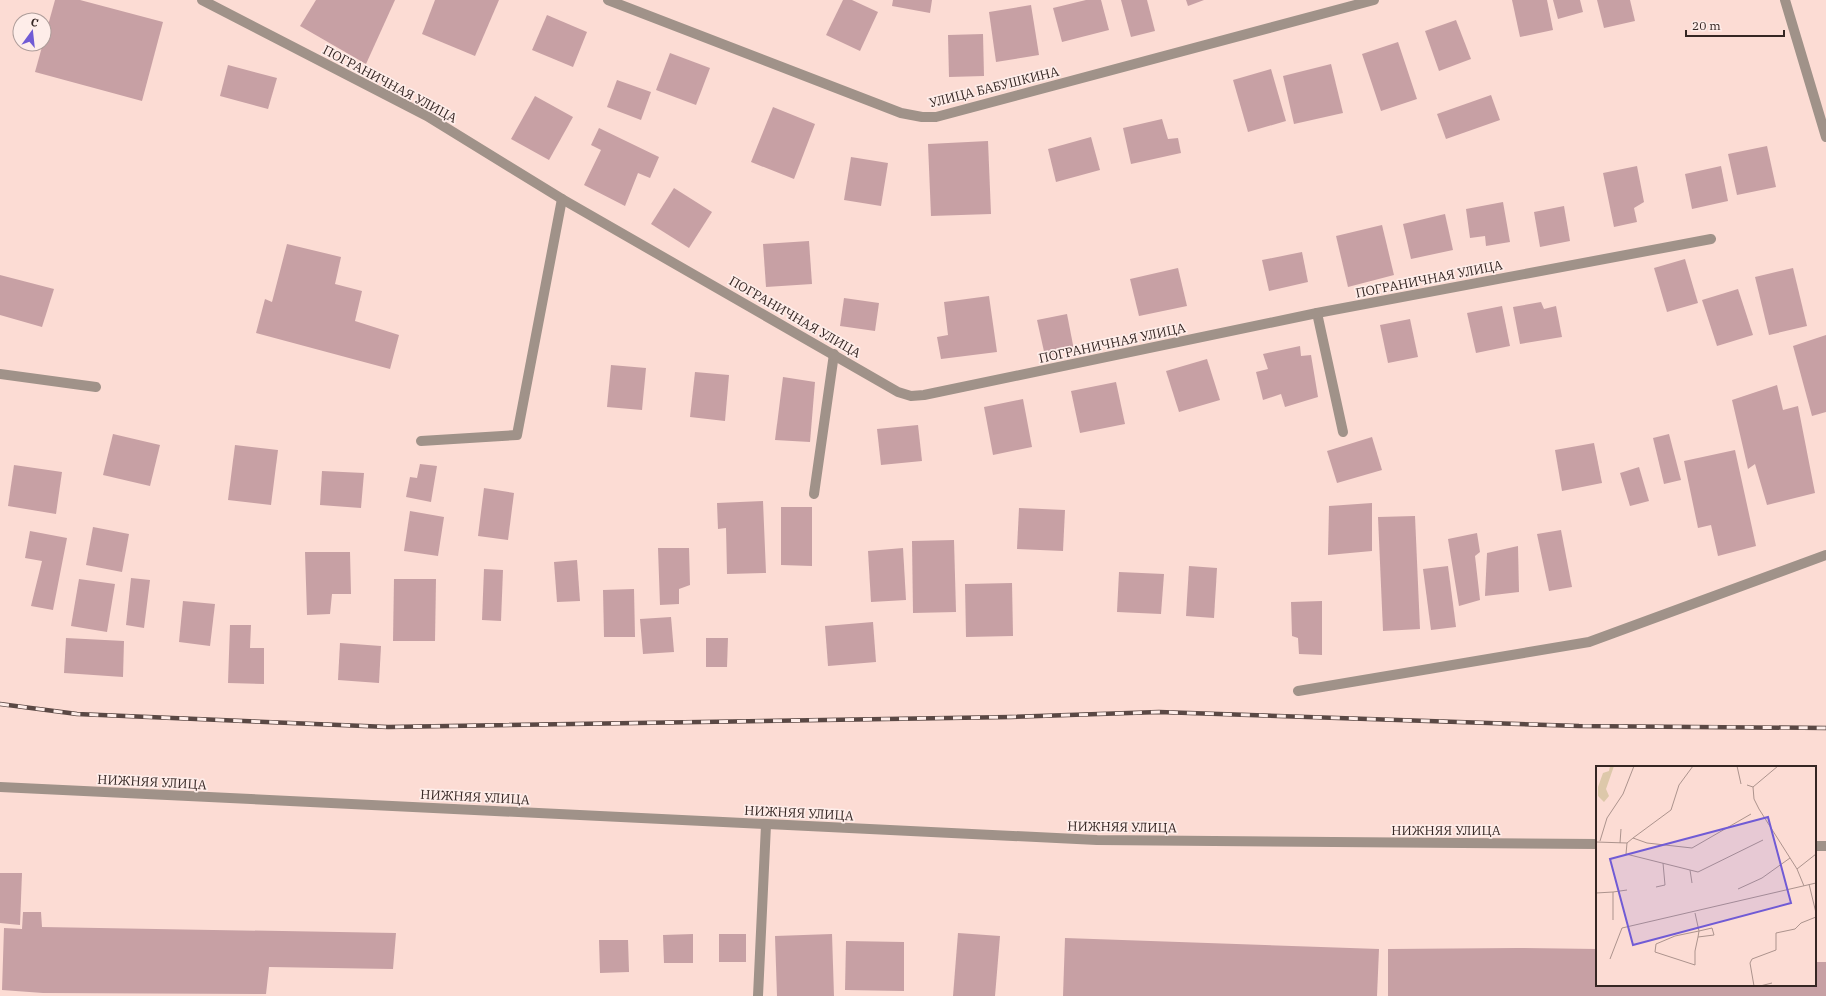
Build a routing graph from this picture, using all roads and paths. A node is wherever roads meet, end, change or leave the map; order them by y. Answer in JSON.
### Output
{"nodes":[{"id":1,"x":202,"y":0,"type":"edge"},
{"id":2,"x":608,"y":0,"type":"edge"},
{"id":3,"x":1374,"y":0,"type":"edge"},
{"id":4,"x":1785,"y":0,"type":"edge"},
{"id":5,"x":1826,"y":137,"type":"edge"},
{"id":6,"x":562,"y":199,"type":"junction"},
{"id":7,"x":1711,"y":239,"type":"dead end"},
{"id":8,"x":1317,"y":313,"type":"junction"},
{"id":9,"x":834,"y":354,"type":"junction"},
{"id":10,"x":0,"y":374,"type":"edge"},
{"id":11,"x":96,"y":387,"type":"dead end"},
{"id":12,"x":1343,"y":432,"type":"dead end"},
{"id":13,"x":421,"y":441,"type":"dead end"},
{"id":14,"x":814,"y":494,"type":"dead end"},
{"id":15,"x":1826,"y":555,"type":"edge"},
{"id":16,"x":1298,"y":691,"type":"dead end"},
{"id":17,"x":0,"y":787,"type":"edge"},
{"id":18,"x":766,"y":824,"type":"junction"},
{"id":19,"x":1596,"y":844,"type":"edge"},
{"id":20,"x":758,"y":996,"type":"edge"}],
"edges":[{"from":1,"to":6,"type":"street","name":"ПОГРАНИЧНАЯ УЛИЦА"},
{"from":2,"to":3,"type":"street","name":"УЛИЦА БАБУШКИНА"},
{"from":4,"to":5,"type":"street"},
{"from":6,"to":9,"type":"street","name":"ПОГРАНИЧНАЯ УЛИЦА"},
{"from":6,"to":13,"type":"street"},
{"from":7,"to":8,"type":"street","name":"ПОГРАНИЧНАЯ УЛИЦА"},
{"from":8,"to":9,"type":"street","name":"ПОГРАНИЧНАЯ УЛИЦА"},
{"from":8,"to":12,"type":"street"},
{"from":9,"to":14,"type":"street"},
{"from":10,"to":11,"type":"street"},
{"from":15,"to":16,"type":"street"},
{"from":17,"to":18,"type":"street","name":"НИЖНЯЯ УЛИЦА"},
{"from":18,"to":19,"type":"street","name":"НИЖНЯЯ УЛИЦА"},
{"from":18,"to":20,"type":"street"}]}
